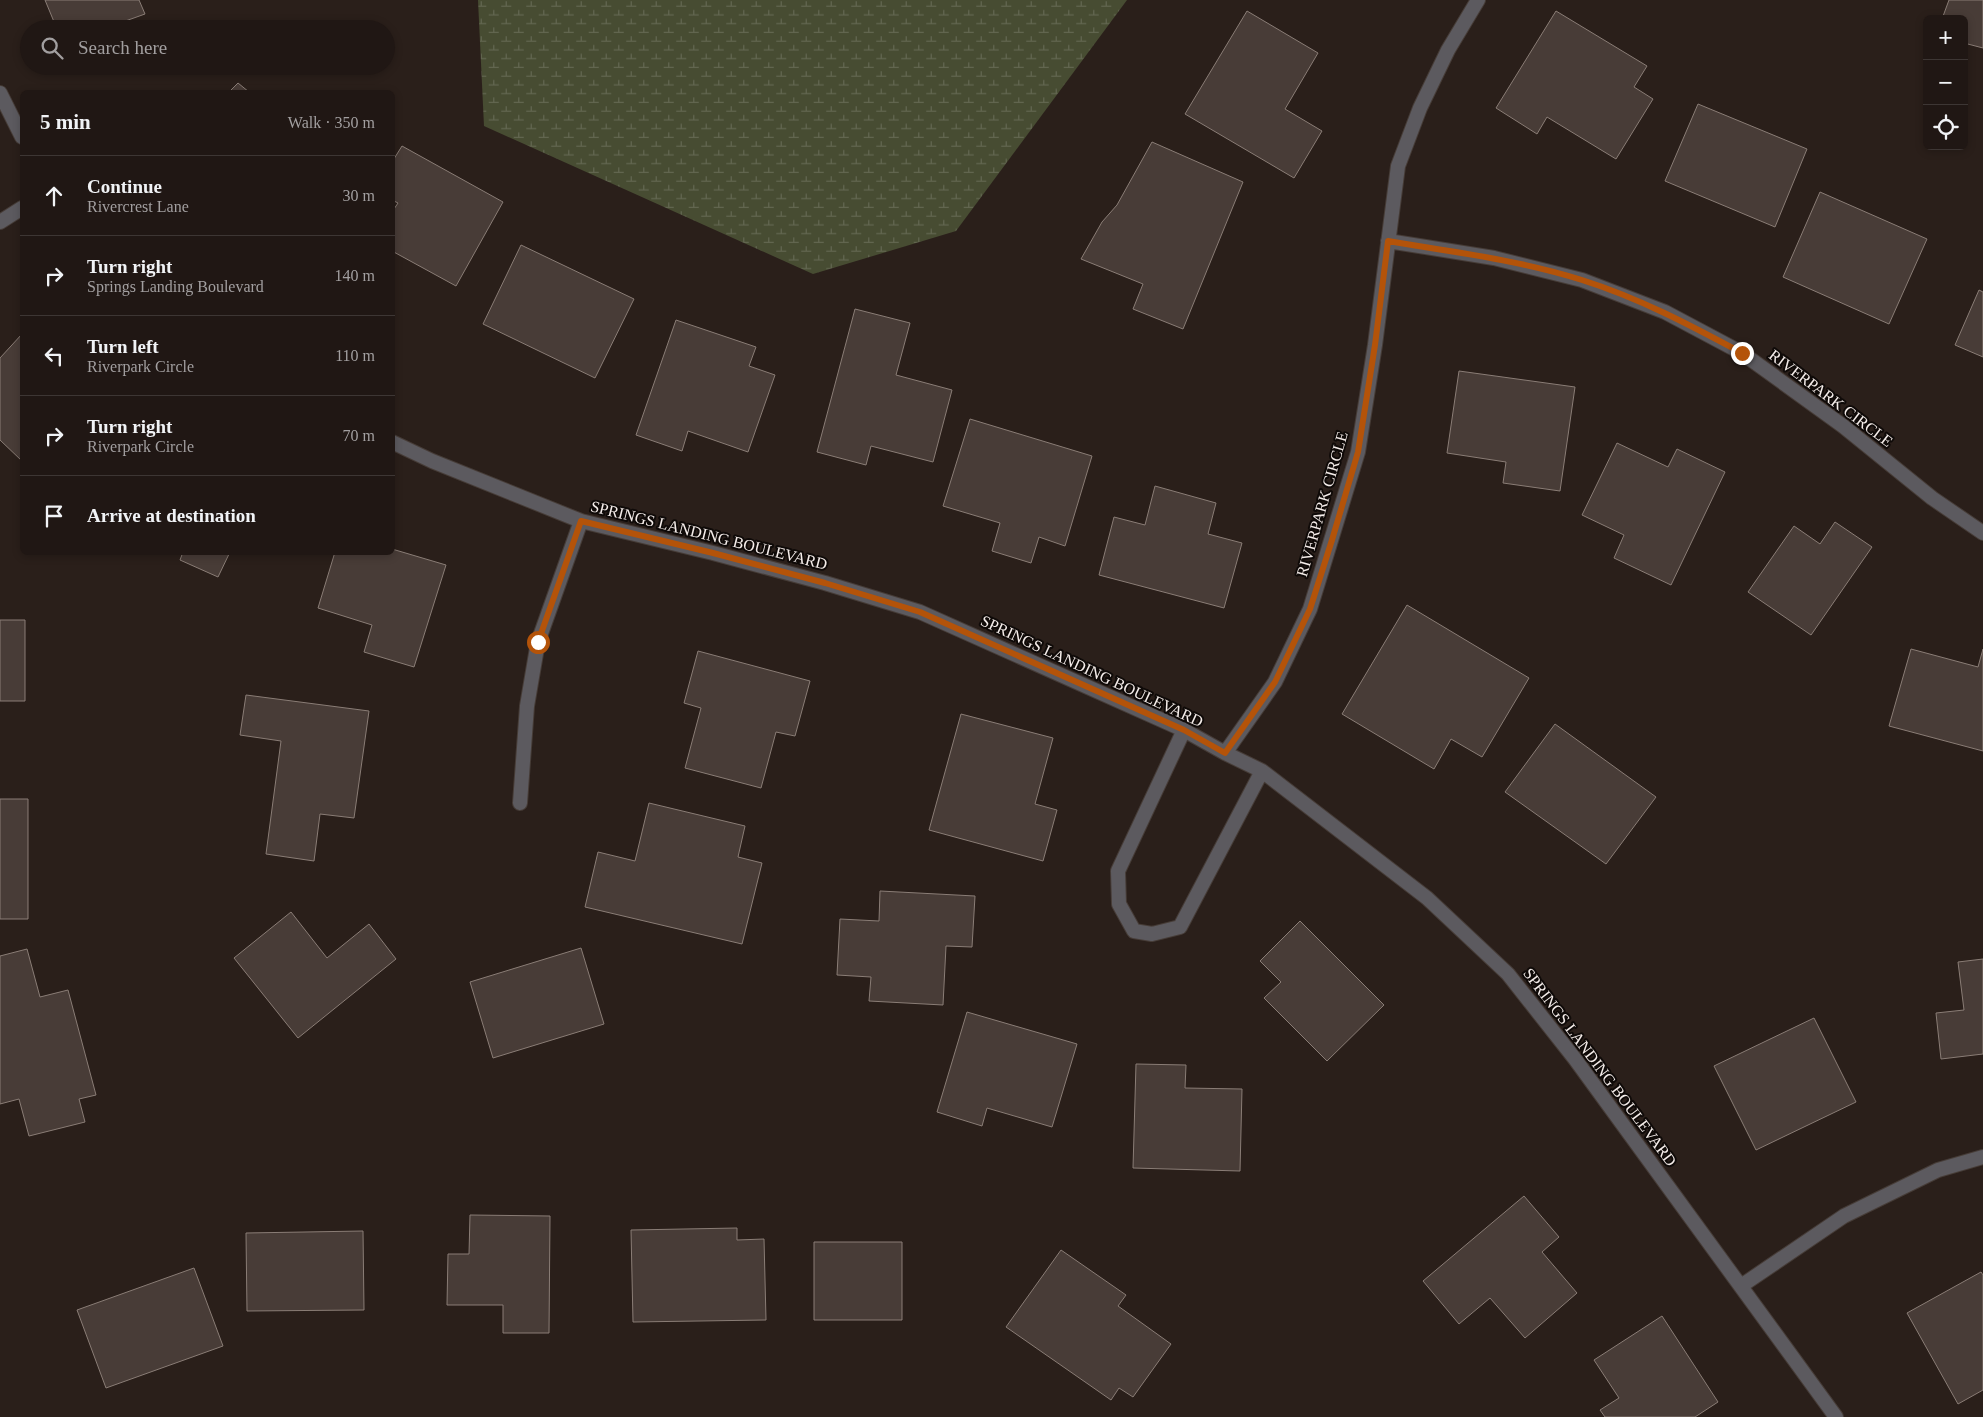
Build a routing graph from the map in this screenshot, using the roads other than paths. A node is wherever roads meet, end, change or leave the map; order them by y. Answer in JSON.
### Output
{"nodes":[{"id":1,"x":1478,"y":0,"type":"edge"},
{"id":2,"x":0,"y":93,"type":"edge"},
{"id":3,"x":20,"y":133,"type":"edge"},
{"id":4,"x":20,"y":209,"type":"edge"},
{"id":5,"x":0,"y":222,"type":"edge"},
{"id":6,"x":1388,"y":241,"type":"junction"},
{"id":7,"x":395,"y":443,"type":"edge"},
{"id":8,"x":581,"y":521,"type":"junction"},
{"id":9,"x":1983,"y":533,"type":"edge"},
{"id":10,"x":1184,"y":730,"type":"junction"},
{"id":11,"x":1225,"y":753,"type":"junction"},
{"id":12,"x":1262,"y":771,"type":"junction"},
{"id":13,"x":520,"y":803,"type":"dead end"},
{"id":14,"x":1983,"y":1157,"type":"edge"},
{"id":15,"x":1741,"y":1286,"type":"junction"},
{"id":16,"x":1836,"y":1417,"type":"edge"}],
"edges":[{"from":1,"to":6,"type":"street","name":"RIVERPARK CIRCLE"},
{"from":2,"to":3,"type":"street"},
{"from":4,"to":5,"type":"street"},
{"from":6,"to":9,"type":"street","name":"RIVERPARK CIRCLE"},
{"from":6,"to":11,"type":"street","name":"RIVERPARK CIRCLE"},
{"from":7,"to":8,"type":"street","name":"SPRINGS LANDING BOULEVARD"},
{"from":8,"to":10,"type":"street","name":"SPRINGS LANDING BOULEVARD"},
{"from":8,"to":13,"type":"street"},
{"from":10,"to":11,"type":"street","name":"SPRINGS LANDING BOULEVARD"},
{"from":10,"to":12,"type":"street"},
{"from":11,"to":12,"type":"street","name":"SPRINGS LANDING BOULEVARD"},
{"from":12,"to":15,"type":"street","name":"SPRINGS LANDING BOULEVARD"},
{"from":14,"to":15,"type":"street"},
{"from":15,"to":16,"type":"street","name":"SPRINGS LANDING BOULEVARD"}]}
